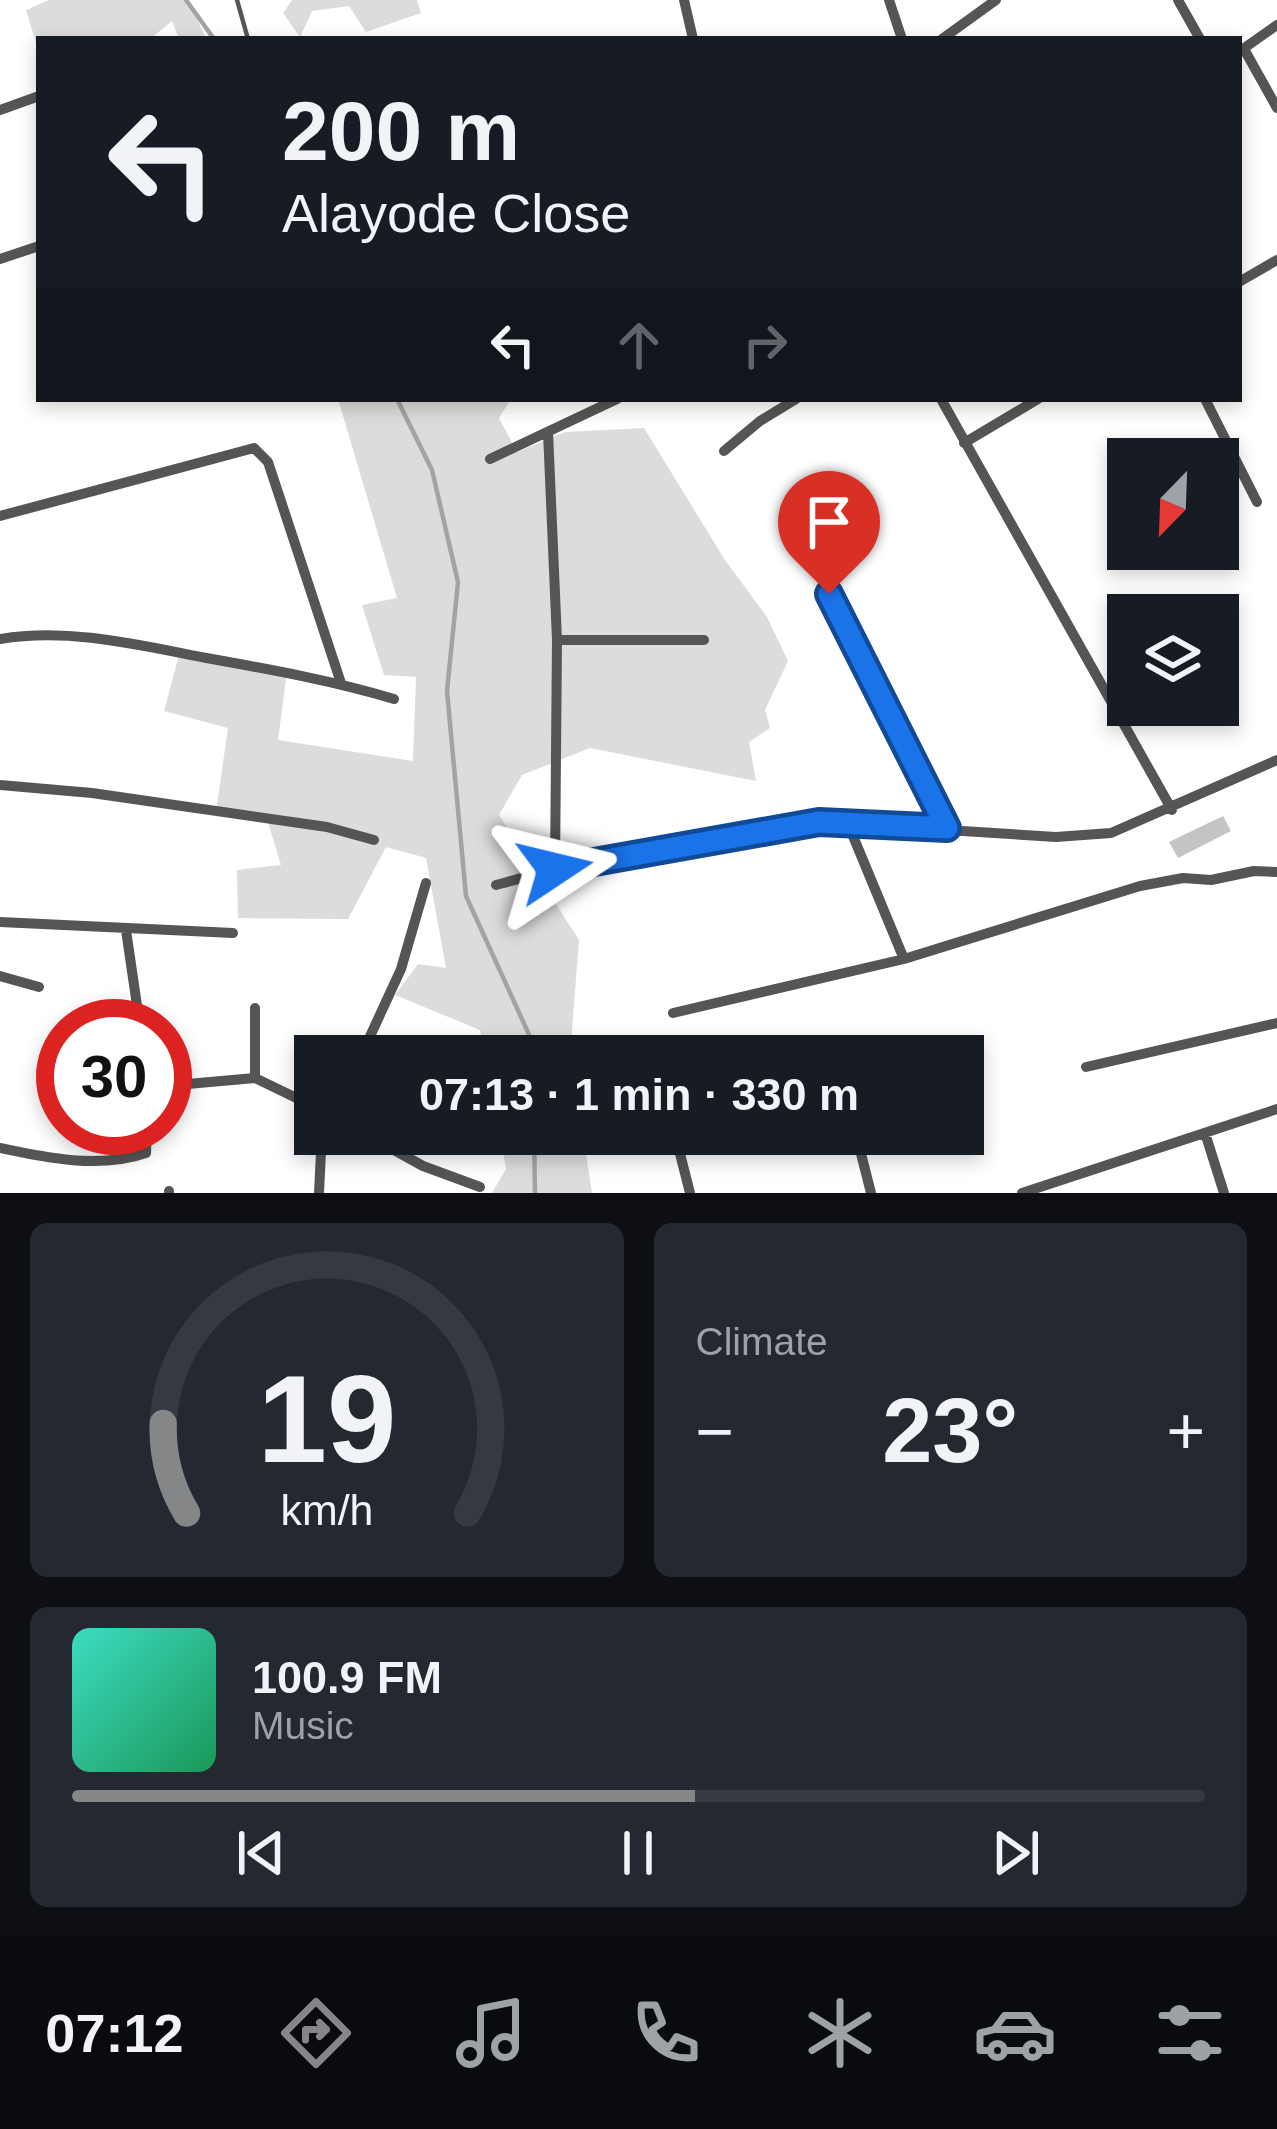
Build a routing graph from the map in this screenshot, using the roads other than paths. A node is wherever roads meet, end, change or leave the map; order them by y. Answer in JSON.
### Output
{"nodes":[{"id":1,"x":238,"y":0,"type":"edge"},
{"id":2,"x":684,"y":0,"type":"edge"},
{"id":3,"x":890,"y":0,"type":"edge"},
{"id":4,"x":996,"y":0,"type":"edge"},
{"id":5,"x":1178,"y":0,"type":"edge"},
{"id":6,"x":1277,"y":26,"type":"edge"},
{"id":7,"x":247,"y":36,"type":"edge"},
{"id":8,"x":692,"y":36,"type":"edge"},
{"id":9,"x":901,"y":36,"type":"edge"},
{"id":10,"x":946,"y":36,"type":"edge"},
{"id":11,"x":1198,"y":36,"type":"edge"},
{"id":12,"x":1242,"y":49,"type":"edge"},
{"id":13,"x":1242,"y":52,"type":"edge"},
{"id":14,"x":36,"y":97,"type":"edge"},
{"id":15,"x":1277,"y":109,"type":"edge"},
{"id":16,"x":0,"y":110,"type":"edge"},
{"id":17,"x":36,"y":248,"type":"edge"},
{"id":18,"x":0,"y":259,"type":"edge"},
{"id":19,"x":1277,"y":260,"type":"edge"},
{"id":20,"x":1242,"y":280,"type":"edge"},
{"id":21,"x":611,"y":402,"type":"edge"},
{"id":22,"x":791,"y":402,"type":"edge"},
{"id":23,"x":943,"y":402,"type":"edge"},
{"id":24,"x":1033,"y":402,"type":"edge"},
{"id":25,"x":1207,"y":402,"type":"edge"},
{"id":26,"x":548,"y":432,"type":"junction"},
{"id":27,"x":964,"y":443,"type":"junction"},
{"id":28,"x":724,"y":452,"type":"dead end"},
{"id":29,"x":490,"y":459,"type":"dead end"},
{"id":30,"x":1257,"y":502,"type":"dead end"},
{"id":31,"x":0,"y":516,"type":"edge"},
{"id":32,"x":829,"y":594,"type":"dead end"},
{"id":33,"x":0,"y":639,"type":"edge"},
{"id":34,"x":557,"y":640,"type":"junction"},
{"id":35,"x":704,"y":640,"type":"dead end"},
{"id":36,"x":340,"y":683,"type":"junction"},
{"id":37,"x":394,"y":699,"type":"dead end"},
{"id":38,"x":1277,"y":760,"type":"edge"},
{"id":39,"x":0,"y":785,"type":"edge"},
{"id":40,"x":1172,"y":810,"type":"junction"},
{"id":41,"x":848,"y":824,"type":"junction"},
{"id":42,"x":947,"y":828,"type":"junction"},
{"id":43,"x":374,"y":841,"type":"dead end"},
{"id":44,"x":555,"y":869,"type":"junction"},
{"id":45,"x":1277,"y":872,"type":"edge"},
{"id":46,"x":426,"y":883,"type":"dead end"},
{"id":47,"x":496,"y":885,"type":"dead end"},
{"id":48,"x":0,"y":922,"type":"edge"},
{"id":49,"x":126,"y":930,"type":"junction"},
{"id":50,"x":233,"y":933,"type":"dead end"},
{"id":51,"x":904,"y":959,"type":"junction"},
{"id":52,"x":0,"y":976,"type":"edge"},
{"id":53,"x":39,"y":987,"type":"dead end"},
{"id":54,"x":136,"y":999,"type":"edge"},
{"id":55,"x":255,"y":1009,"type":"dead end"},
{"id":56,"x":673,"y":1013,"type":"dead end"},
{"id":57,"x":1277,"y":1023,"type":"edge"},
{"id":58,"x":371,"y":1035,"type":"edge"},
{"id":59,"x":1086,"y":1067,"type":"dead end"},
{"id":60,"x":255,"y":1078,"type":"junction"},
{"id":61,"x":192,"y":1084,"type":"edge"},
{"id":62,"x":294,"y":1097,"type":"edge"},
{"id":63,"x":1277,"y":1109,"type":"edge"},
{"id":64,"x":1205,"y":1133,"type":"junction"},
{"id":65,"x":0,"y":1148,"type":"edge"},
{"id":66,"x":140,"y":1155,"type":"edge"},
{"id":67,"x":321,"y":1155,"type":"edge"},
{"id":68,"x":403,"y":1155,"type":"edge"},
{"id":69,"x":680,"y":1155,"type":"edge"},
{"id":70,"x":861,"y":1155,"type":"edge"},
{"id":71,"x":480,"y":1186,"type":"dead end"},
{"id":72,"x":1045,"y":1190,"type":"edge"},
{"id":73,"x":319,"y":1193,"type":"edge"},
{"id":74,"x":689,"y":1193,"type":"edge"},
{"id":75,"x":871,"y":1193,"type":"edge"},
{"id":76,"x":1022,"y":1193,"type":"edge"},
{"id":77,"x":1224,"y":1193,"type":"edge"}],
"edges":[{"from":1,"to":7,"type":"lane"},
{"from":2,"to":8,"type":"street"},
{"from":3,"to":9,"type":"street"},
{"from":4,"to":10,"type":"street"},
{"from":5,"to":11,"type":"street"},
{"from":6,"to":12,"type":"street"},
{"from":13,"to":15,"type":"street"},
{"from":14,"to":16,"type":"street"},
{"from":17,"to":18,"type":"street"},
{"from":19,"to":20,"type":"street"},
{"from":21,"to":26,"type":"street"},
{"from":22,"to":28,"type":"street"},
{"from":23,"to":27,"type":"street"},
{"from":24,"to":27,"type":"street"},
{"from":25,"to":30,"type":"street"},
{"from":26,"to":29,"type":"street"},
{"from":26,"to":34,"type":"street"},
{"from":27,"to":40,"type":"street"},
{"from":31,"to":36,"type":"street"},
{"from":32,"to":42,"type":"street"},
{"from":33,"to":36,"type":"street"},
{"from":34,"to":35,"type":"street"},
{"from":34,"to":44,"type":"street"},
{"from":36,"to":37,"type":"street"},
{"from":38,"to":40,"type":"street"},
{"from":39,"to":43,"type":"street"},
{"from":40,"to":42,"type":"street"},
{"from":41,"to":42,"type":"street"},
{"from":41,"to":44,"type":"street"},
{"from":41,"to":51,"type":"street"},
{"from":44,"to":47,"type":"street"},
{"from":45,"to":51,"type":"street"},
{"from":46,"to":58,"type":"street"},
{"from":48,"to":49,"type":"street"},
{"from":49,"to":50,"type":"street"},
{"from":49,"to":54,"type":"street"},
{"from":51,"to":56,"type":"street"},
{"from":52,"to":53,"type":"street"},
{"from":55,"to":60,"type":"street"},
{"from":57,"to":59,"type":"street"},
{"from":60,"to":61,"type":"street"},
{"from":60,"to":62,"type":"street"},
{"from":63,"to":64,"type":"street"},
{"from":64,"to":72,"type":"street"},
{"from":64,"to":77,"type":"street"},
{"from":65,"to":66,"type":"street"},
{"from":67,"to":73,"type":"street"},
{"from":68,"to":71,"type":"street"},
{"from":69,"to":74,"type":"street"},
{"from":70,"to":75,"type":"street"},
{"from":72,"to":76,"type":"street"}]}
